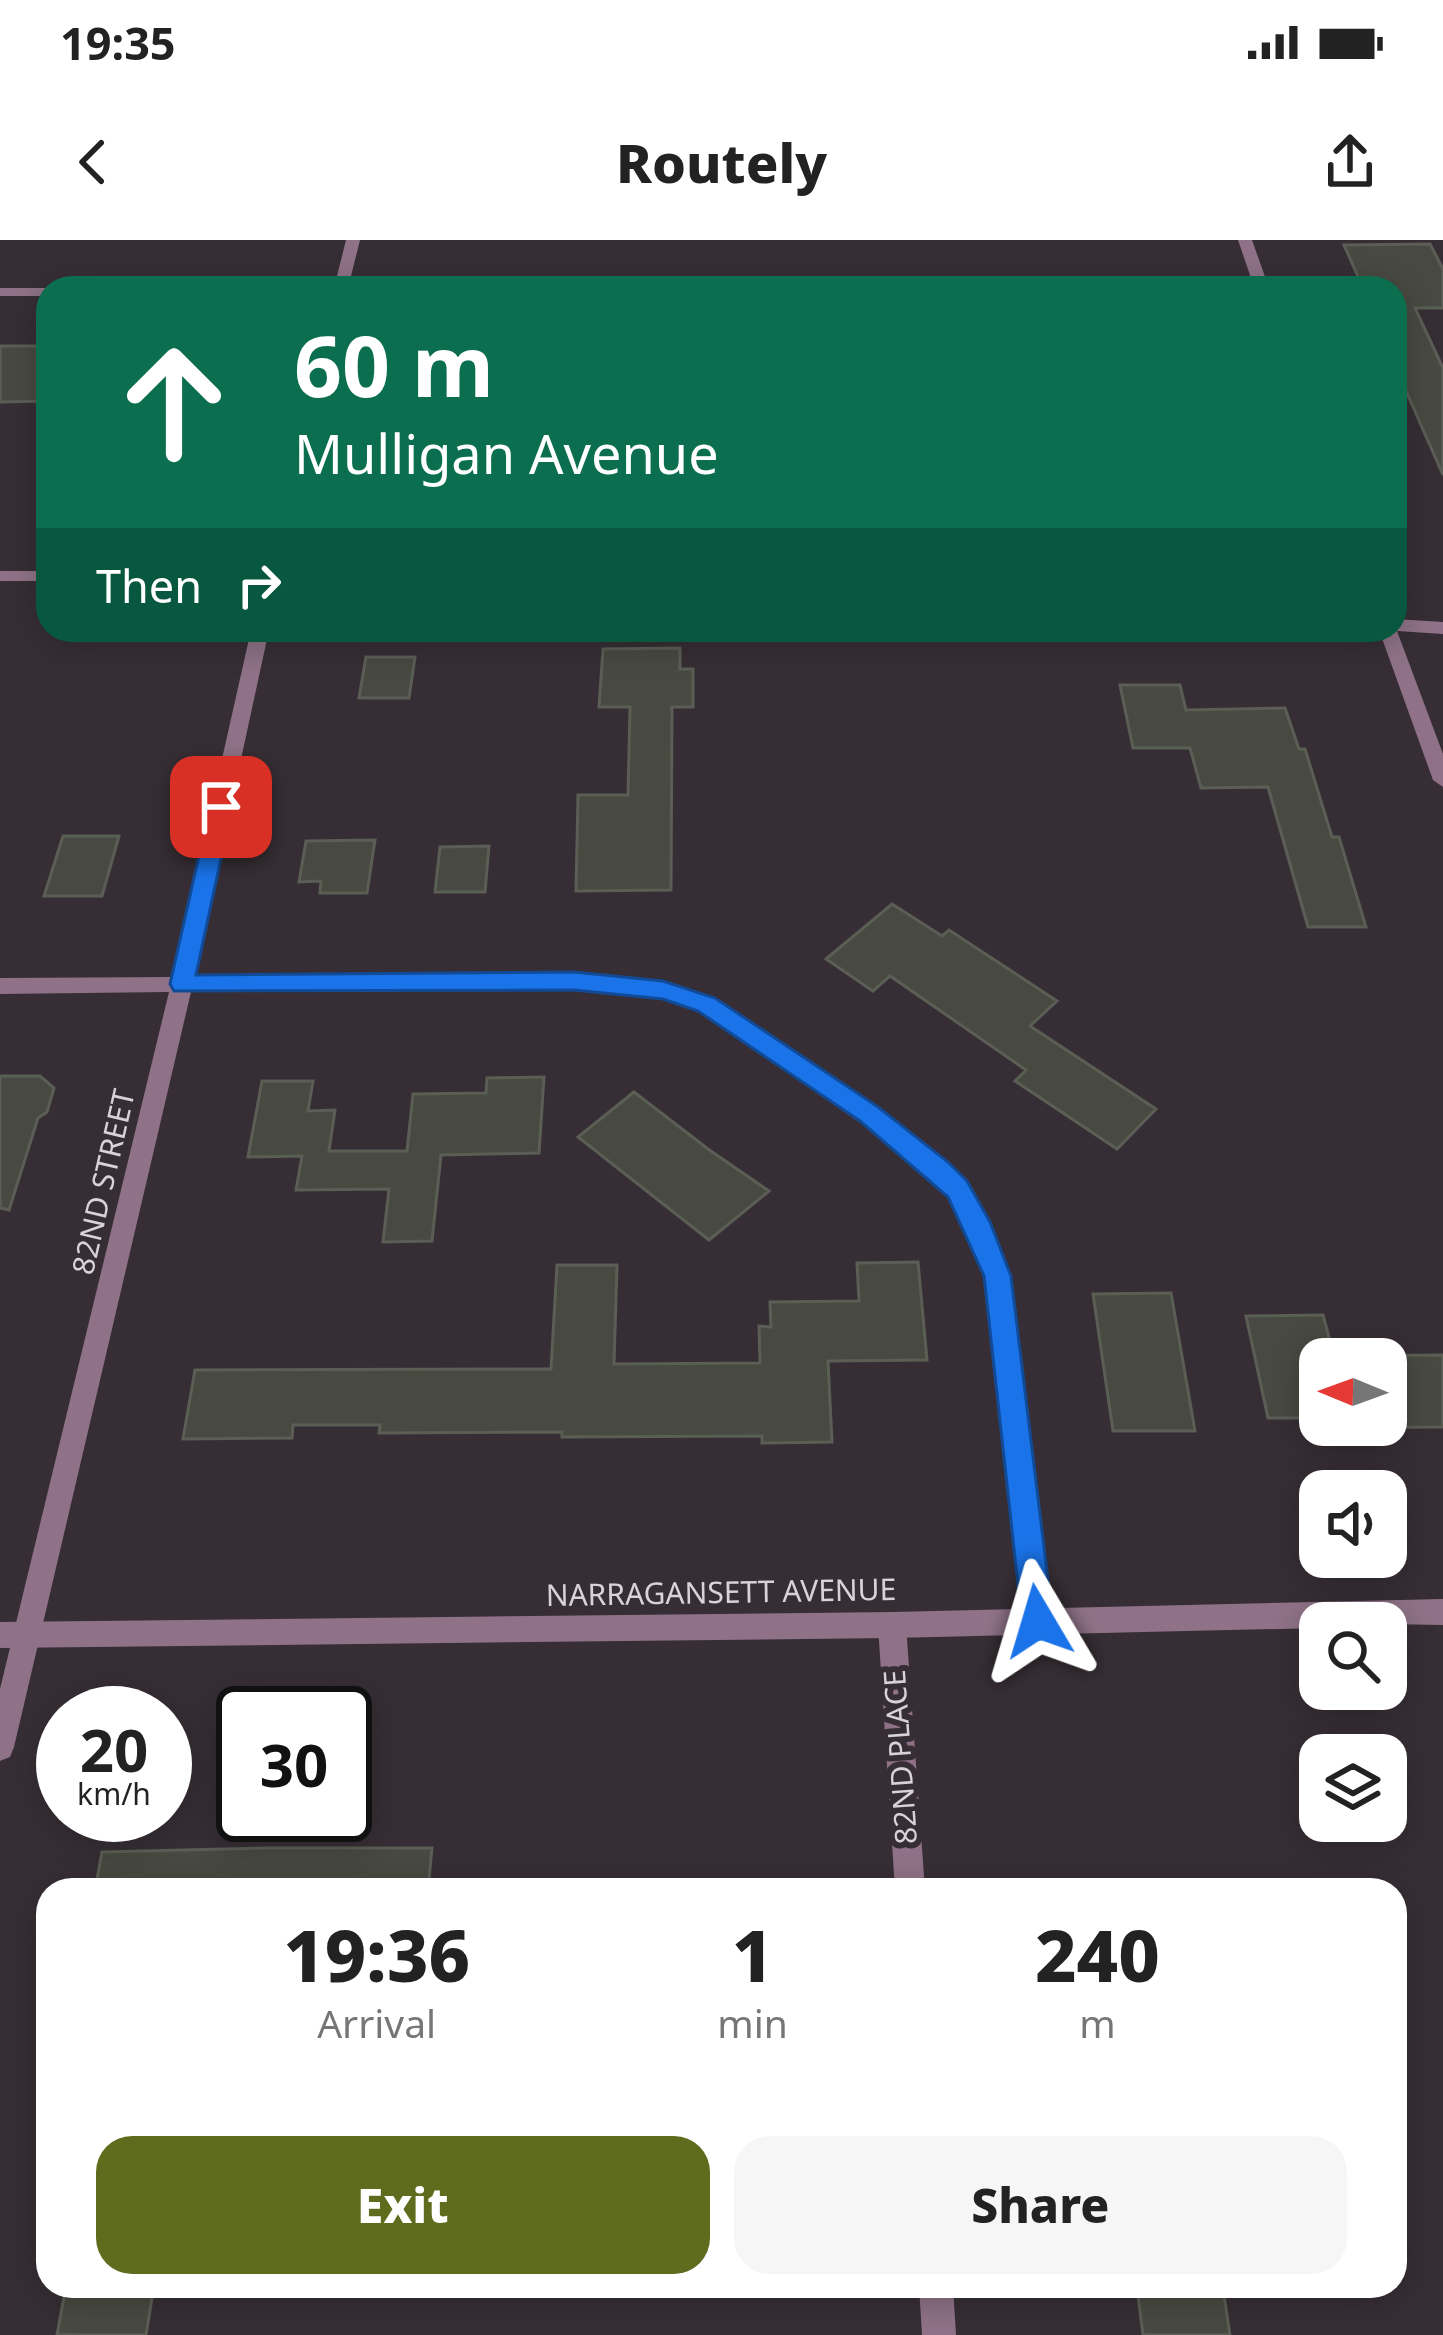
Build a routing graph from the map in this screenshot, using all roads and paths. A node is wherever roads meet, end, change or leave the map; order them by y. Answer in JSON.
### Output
{"nodes":[{"id":1,"x":353,"y":240,"type":"edge"},
{"id":2,"x":1245,"y":240,"type":"edge"},
{"id":3,"x":343,"y":276,"type":"edge"},
{"id":4,"x":1258,"y":276,"type":"edge"},
{"id":5,"x":0,"y":292,"type":"edge"},
{"id":6,"x":36,"y":292,"type":"edge"},
{"id":7,"x":0,"y":576,"type":"edge"},
{"id":8,"x":36,"y":576,"type":"edge"},
{"id":9,"x":1407,"y":627,"type":"edge"},
{"id":10,"x":1443,"y":628,"type":"edge"},
{"id":11,"x":257,"y":642,"type":"edge"},
{"id":12,"x":1396,"y":642,"type":"edge"},
{"id":13,"x":1443,"y":780,"type":"edge"},
{"id":14,"x":182,"y":984,"type":"junction"},
{"id":15,"x":0,"y":986,"type":"edge"},
{"id":16,"x":1443,"y":1612,"type":"edge"},
{"id":17,"x":1038,"y":1621,"type":"junction"},
{"id":18,"x":892,"y":1624,"type":"junction"},
{"id":19,"x":14,"y":1635,"type":"edge"},
{"id":20,"x":0,"y":1747,"type":"edge"},
{"id":21,"x":909,"y":1878,"type":"edge"},
{"id":22,"x":936,"y":2298,"type":"edge"},
{"id":23,"x":939,"y":2335,"type":"edge"}],
"edges":[{"from":1,"to":3,"type":"street"},
{"from":2,"to":4,"type":"street"},
{"from":5,"to":6,"type":"street"},
{"from":7,"to":8,"type":"street"},
{"from":9,"to":10,"type":"street"},
{"from":11,"to":14,"type":"street","name":"82ND STREET"},
{"from":12,"to":13,"type":"street"},
{"from":14,"to":15,"type":"street"},
{"from":14,"to":17,"type":"street"},
{"from":14,"to":19,"type":"street","name":"82ND STREET"},
{"from":16,"to":17,"type":"street","name":"NARRAGANSETT AVENUE"},
{"from":17,"to":18,"type":"street","name":"NARRAGANSETT AVENUE"},
{"from":18,"to":19,"type":"street","name":"NARRAGANSETT AVENUE"},
{"from":18,"to":21,"type":"street","name":"82ND PLACE"},
{"from":19,"to":20,"type":"street","name":"82ND STREET"},
{"from":22,"to":23,"type":"street"}]}
